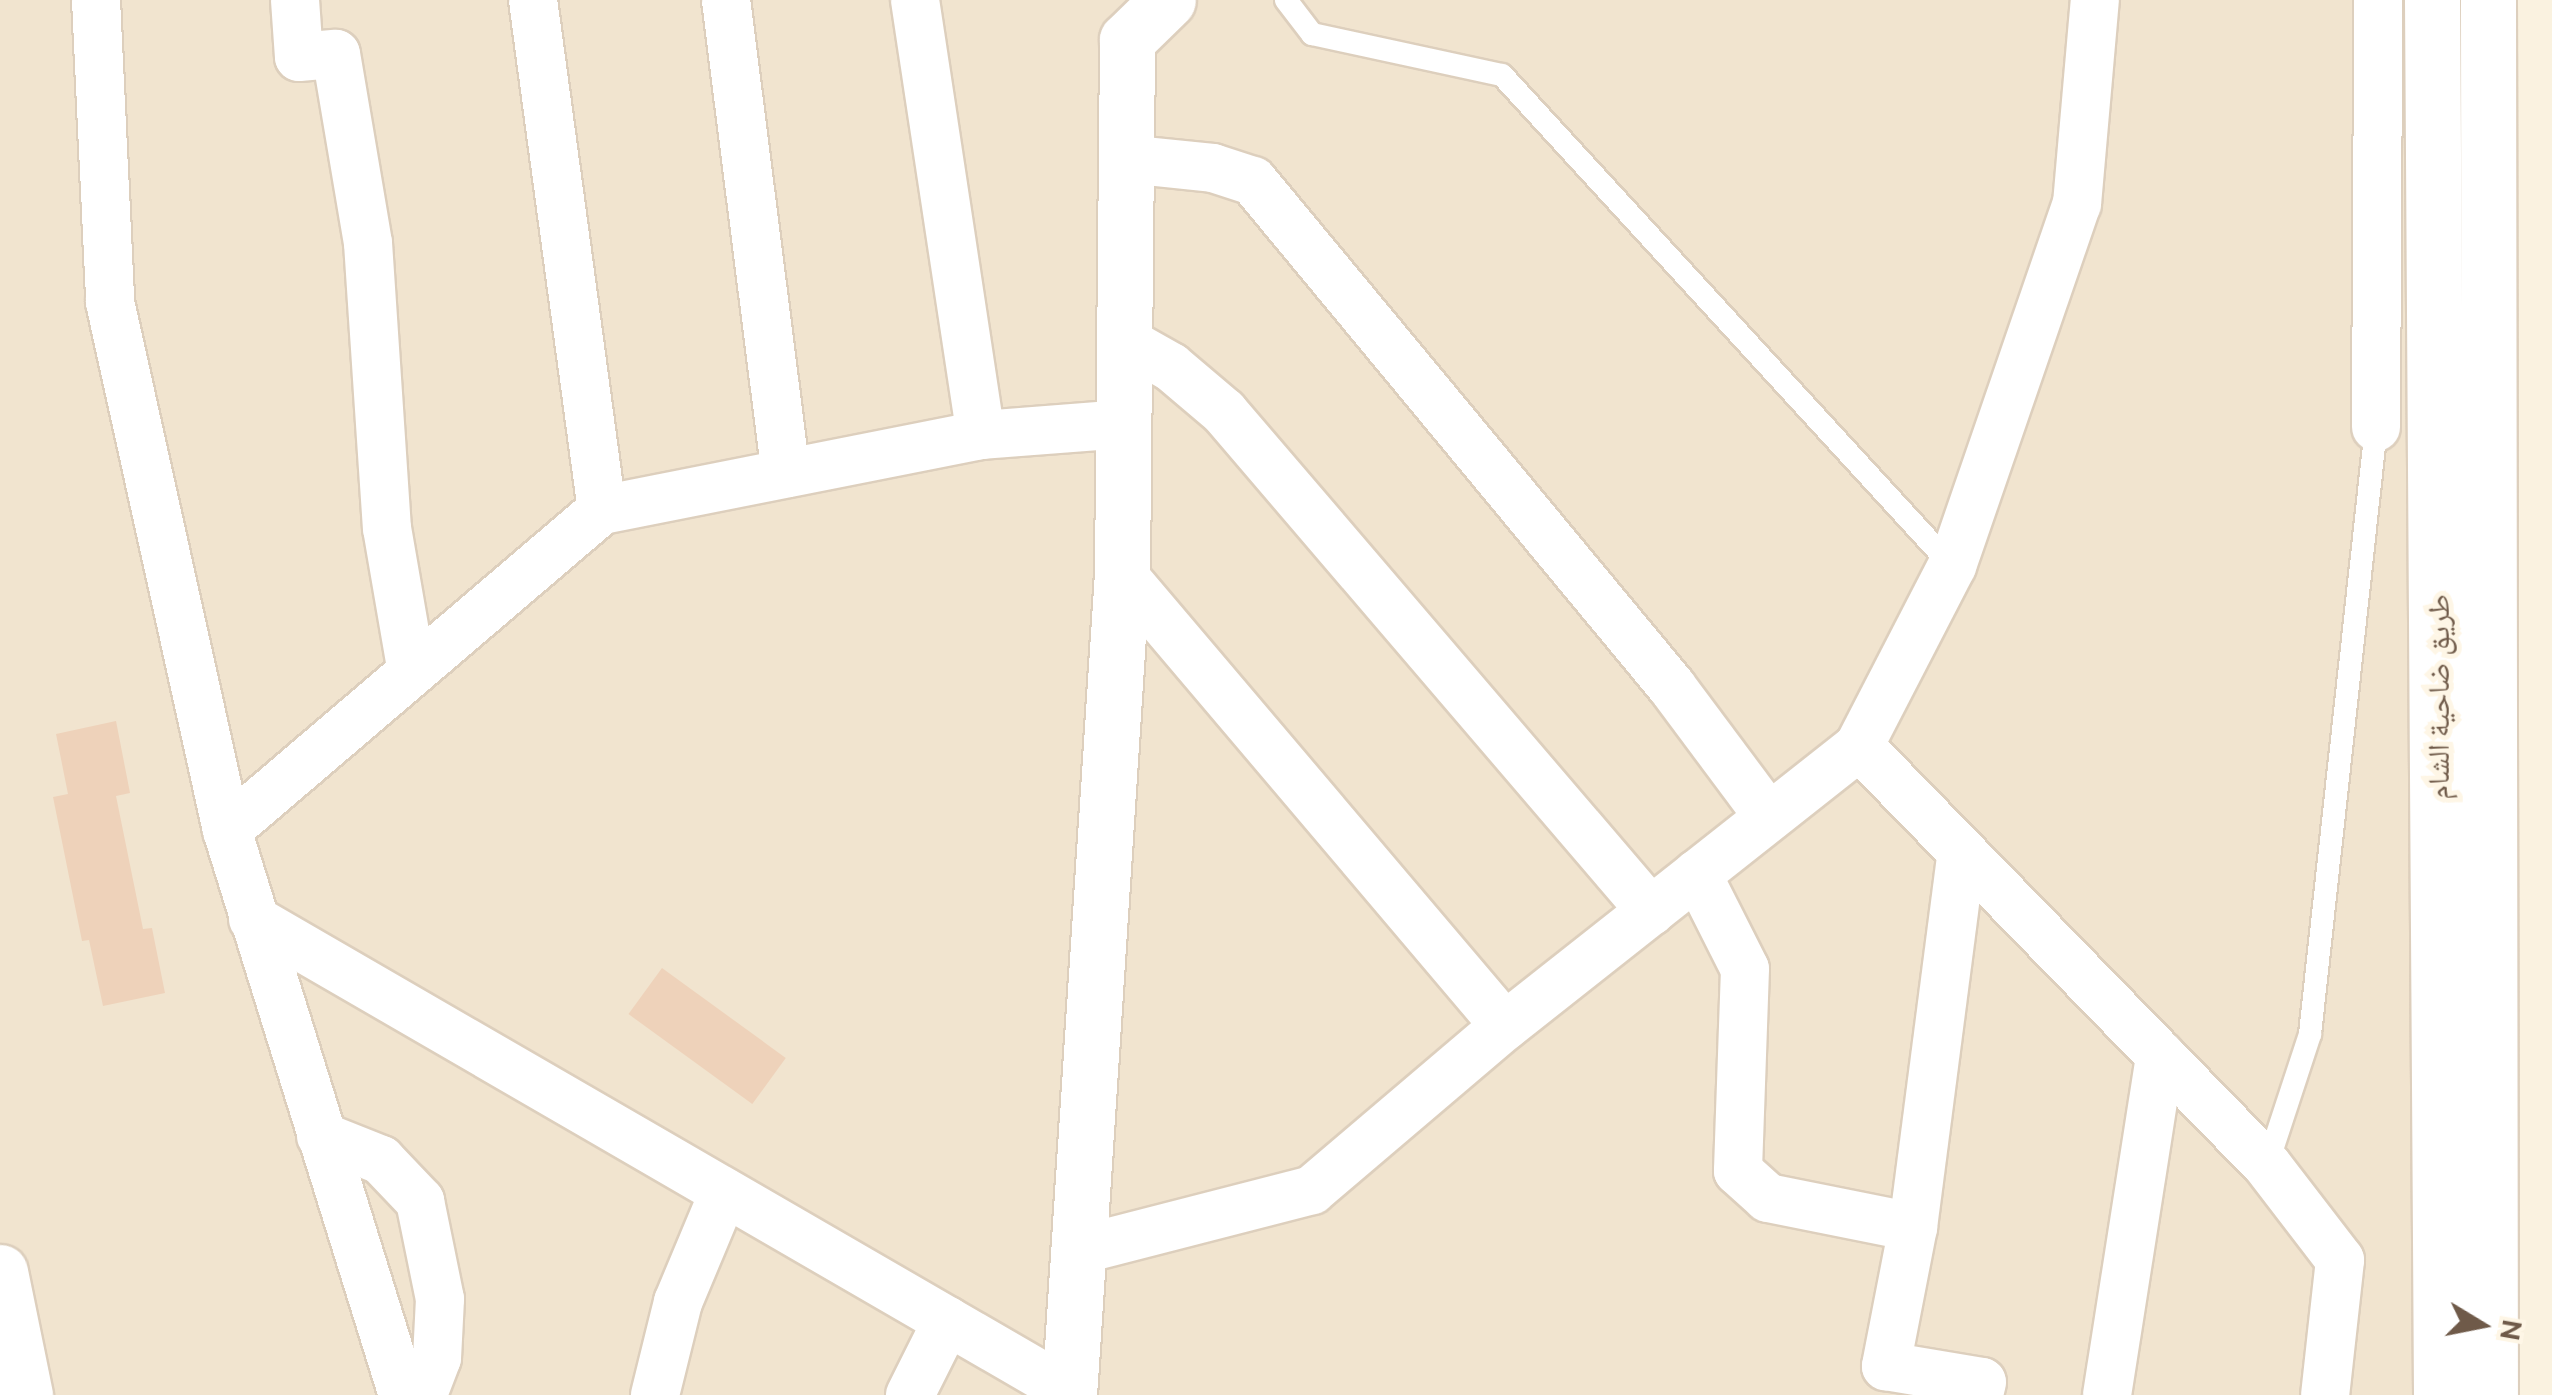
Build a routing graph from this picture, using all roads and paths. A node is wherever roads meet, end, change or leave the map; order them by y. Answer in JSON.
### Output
{"nodes":[{"id":1,"x":96,"y":0,"type":"edge"},
{"id":2,"x":295,"y":0,"type":"edge"},
{"id":3,"x":533,"y":0,"type":"edge"},
{"id":4,"x":726,"y":0,"type":"edge"},
{"id":5,"x":915,"y":0,"type":"edge"},
{"id":6,"x":1168,"y":0,"type":"edge"},
{"id":7,"x":1286,"y":0,"type":"edge"},
{"id":8,"x":2095,"y":0,"type":"edge"},
{"id":9,"x":2378,"y":0,"type":"edge"},
{"id":10,"x":2432,"y":0,"type":"edge"},
{"id":11,"x":2488,"y":0,"type":"edge"},
{"id":12,"x":1124,"y":20,"type":"edge"},
{"id":13,"x":1126,"y":159,"type":"junction"},
{"id":14,"x":1124,"y":340,"type":"junction"},
{"id":15,"x":1123,"y":424,"type":"junction"},
{"id":16,"x":2376,"y":427,"type":"joint"},
{"id":17,"x":981,"y":435,"type":"junction"},
{"id":18,"x":786,"y":473,"type":"junction"},
{"id":19,"x":602,"y":510,"type":"junction"},
{"id":20,"x":1952,"y":566,"type":"junction"},
{"id":21,"x":1122,"y":574,"type":"junction"},
{"id":22,"x":412,"y":672,"type":"junction"},
{"id":23,"x":1860,"y":746,"type":"junction"},
{"id":24,"x":1769,"y":817,"type":"junction"},
{"id":25,"x":228,"y":830,"type":"junction"},
{"id":26,"x":1962,"y":852,"type":"junction"},
{"id":27,"x":1697,"y":874,"type":"junction"},
{"id":28,"x":1651,"y":910,"type":"junction"},
{"id":29,"x":252,"y":919,"type":"junction"},
{"id":30,"x":1505,"y":1026,"type":"junction"},
{"id":31,"x":2160,"y":1055,"type":"junction"},
{"id":32,"x":321,"y":1136,"type":"junction"},
{"id":33,"x":2268,"y":1165,"type":"junction"},
{"id":34,"x":724,"y":1192,"type":"junction"},
{"id":35,"x":1913,"y":1227,"type":"junction"},
{"id":36,"x":1084,"y":1249,"type":"junction"},
{"id":37,"x":0,"y":1272,"type":"edge"},
{"id":38,"x":947,"y":1321,"type":"junction"},
{"id":39,"x":1069,"y":1394,"type":"edge"},
{"id":40,"x":24,"y":1395,"type":"edge"},
{"id":41,"x":403,"y":1395,"type":"edge"},
{"id":42,"x":423,"y":1395,"type":"edge"},
{"id":43,"x":656,"y":1395,"type":"edge"},
{"id":44,"x":910,"y":1395,"type":"edge"},
{"id":45,"x":1979,"y":1395,"type":"edge"},
{"id":46,"x":2107,"y":1395,"type":"edge"},
{"id":47,"x":2325,"y":1395,"type":"edge"},
{"id":48,"x":2441,"y":1395,"type":"edge"},
{"id":49,"x":2490,"y":1395,"type":"edge"}],
"edges":[{"from":1,"to":25,"type":"street"},
{"from":2,"to":22,"type":"street"},
{"from":3,"to":19,"type":"street"},
{"from":4,"to":18,"type":"street"},
{"from":5,"to":17,"type":"street"},
{"from":6,"to":12,"type":"main road"},
{"from":7,"to":20,"type":"lane"},
{"from":8,"to":20,"type":"street"},
{"from":9,"to":16,"type":"street"},
{"from":10,"to":48,"type":"main road","name":"طريق ضاحية الشام"},
{"from":11,"to":49,"type":"main road","name":"طريق ضاحية الشام"},
{"from":12,"to":13,"type":"main road"},
{"from":13,"to":14,"type":"main road"},
{"from":13,"to":24,"type":"street"},
{"from":14,"to":15,"type":"main road"},
{"from":14,"to":28,"type":"street"},
{"from":15,"to":17,"type":"street"},
{"from":15,"to":21,"type":"main road"},
{"from":16,"to":33,"type":"lane"},
{"from":17,"to":18,"type":"street"},
{"from":18,"to":19,"type":"street"},
{"from":19,"to":22,"type":"street"},
{"from":20,"to":23,"type":"street"},
{"from":21,"to":30,"type":"street"},
{"from":21,"to":36,"type":"main road"},
{"from":22,"to":25,"type":"street"},
{"from":23,"to":24,"type":"street"},
{"from":23,"to":26,"type":"street"},
{"from":24,"to":27,"type":"street"},
{"from":25,"to":29,"type":"street"},
{"from":26,"to":31,"type":"street"},
{"from":26,"to":35,"type":"street"},
{"from":27,"to":28,"type":"street"},
{"from":27,"to":35,"type":"street"},
{"from":28,"to":30,"type":"street"},
{"from":29,"to":32,"type":"street"},
{"from":29,"to":34,"type":"street"},
{"from":30,"to":36,"type":"street"},
{"from":31,"to":33,"type":"street"},
{"from":31,"to":46,"type":"street"},
{"from":32,"to":41,"type":"street"},
{"from":32,"to":42,"type":"street"},
{"from":33,"to":47,"type":"street"},
{"from":34,"to":38,"type":"street"},
{"from":34,"to":43,"type":"street"},
{"from":35,"to":45,"type":"street"},
{"from":36,"to":39,"type":"main road"},
{"from":37,"to":40,"type":"main road"},
{"from":38,"to":39,"type":"street"},
{"from":38,"to":44,"type":"street"}]}
